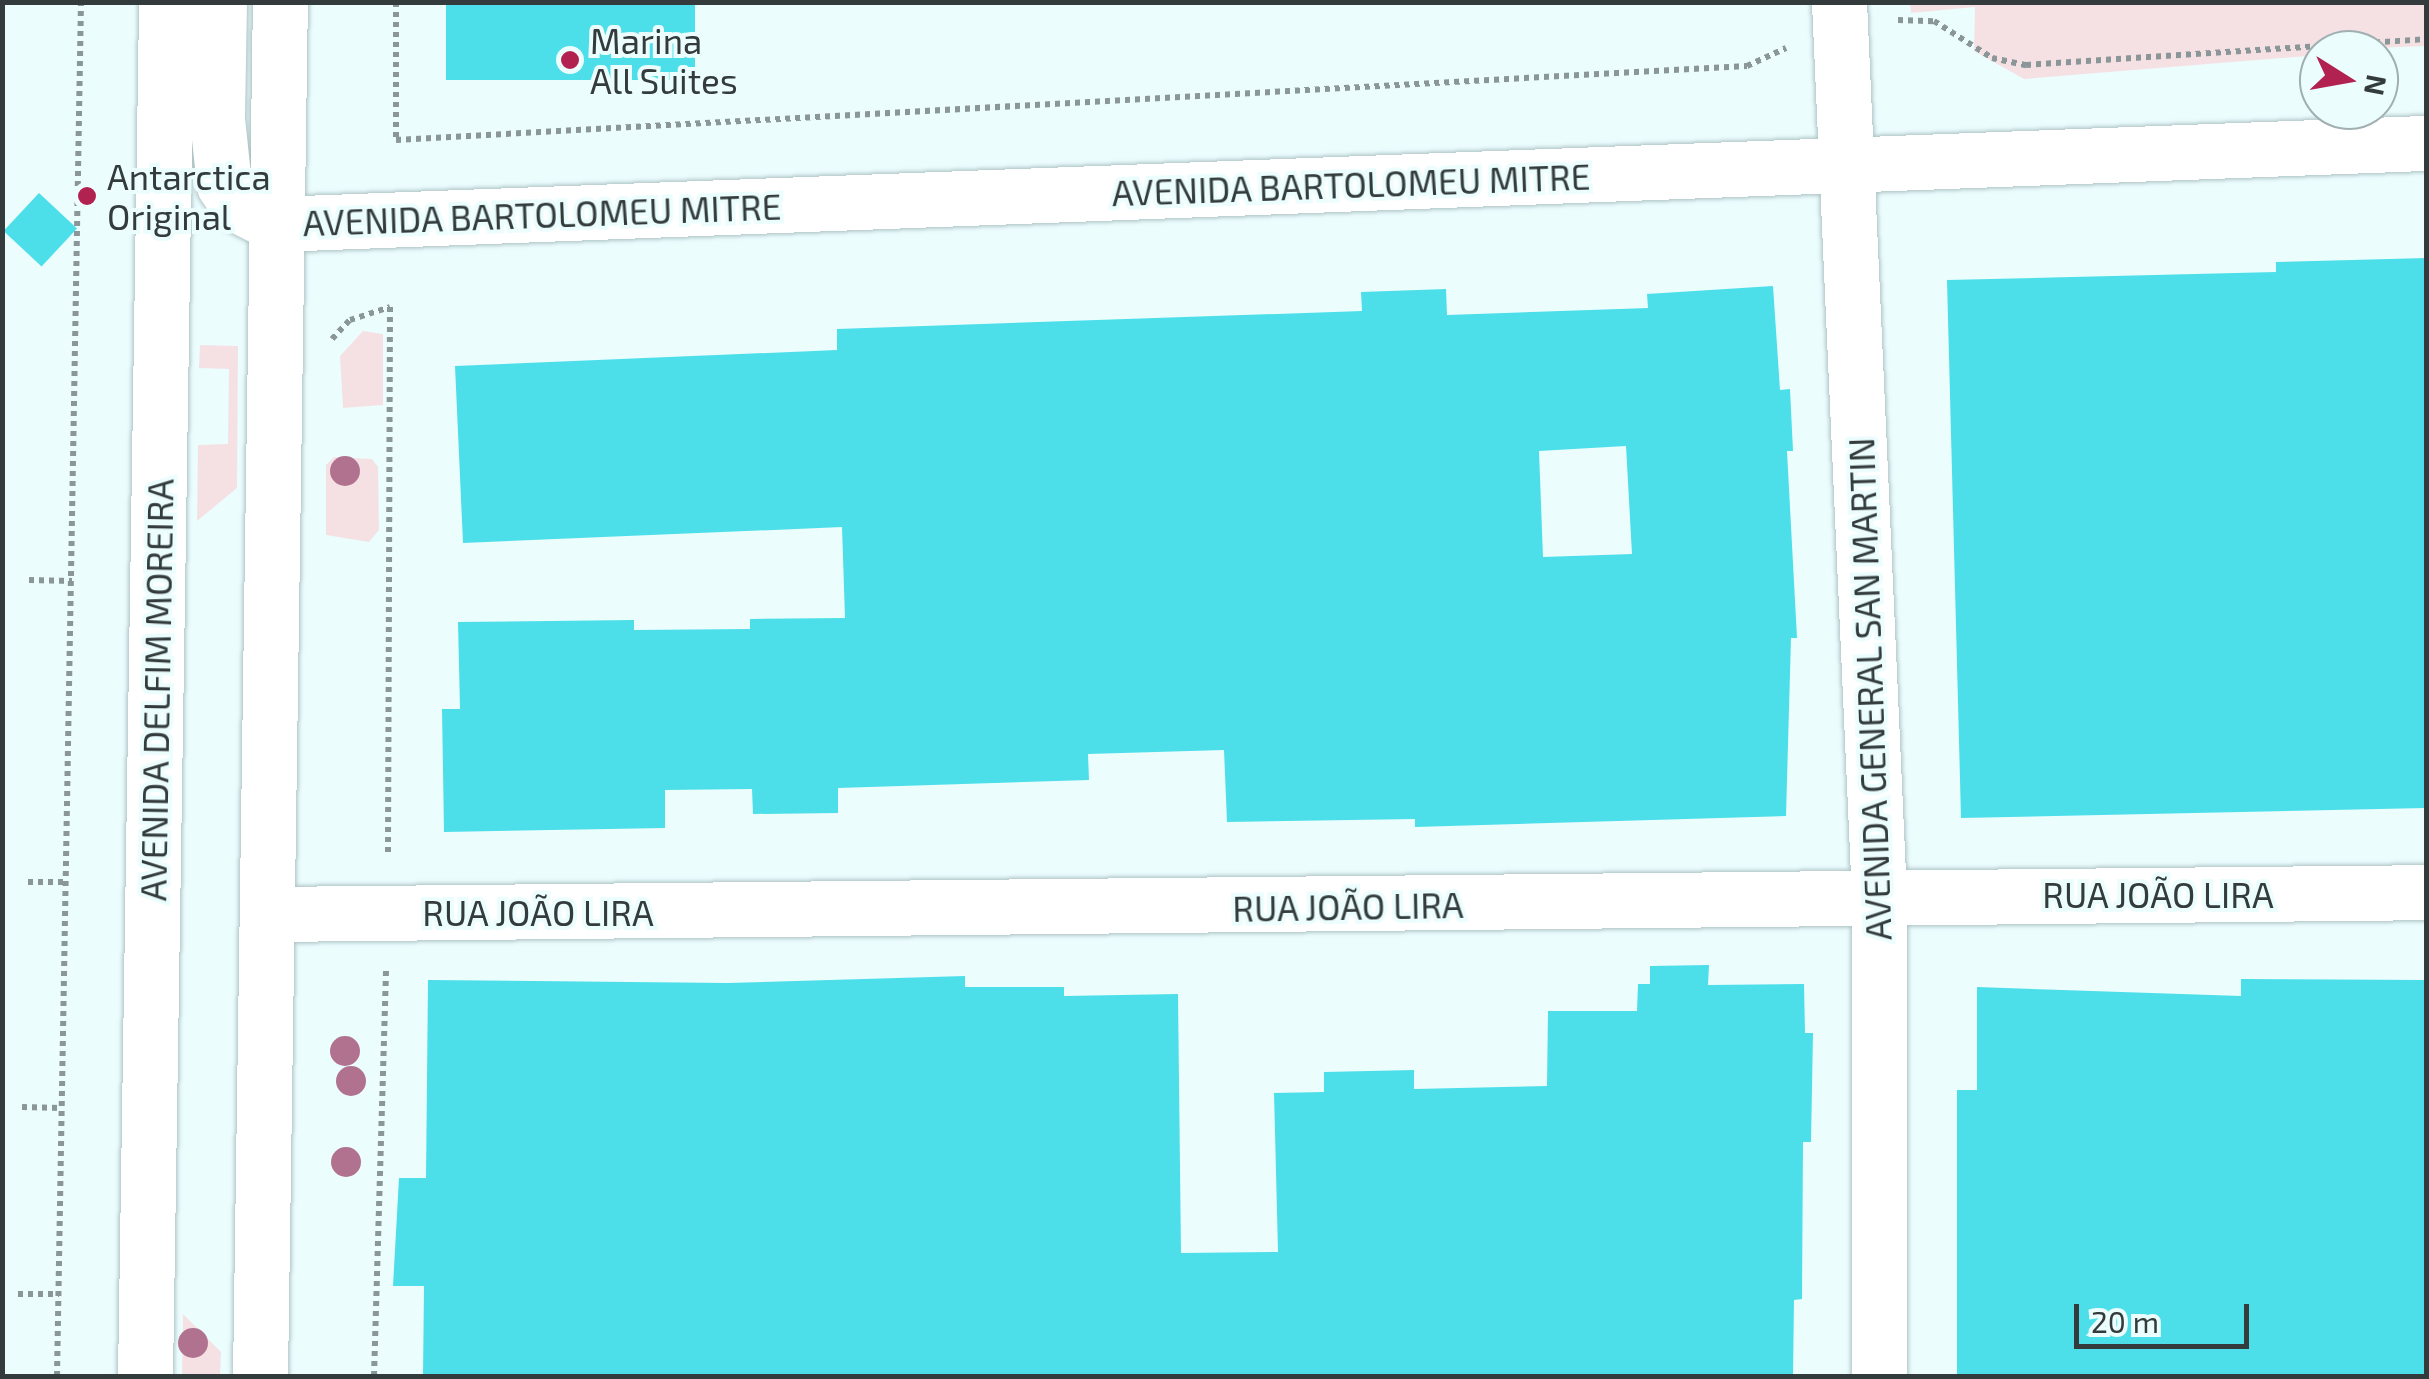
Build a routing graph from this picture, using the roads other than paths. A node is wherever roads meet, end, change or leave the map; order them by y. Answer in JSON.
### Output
{"nodes":[{"id":1,"x":166,"y":2,"type":"edge"},
{"id":2,"x":219,"y":2,"type":"edge"},
{"id":3,"x":280,"y":2,"type":"edge"},
{"id":4,"x":1840,"y":13,"type":"edge"},
{"id":5,"x":2426,"y":142,"type":"edge"},
{"id":6,"x":1848,"y":169,"type":"junction"},
{"id":7,"x":276,"y":224,"type":"junction"},
{"id":8,"x":2426,"y":892,"type":"edge"},
{"id":9,"x":1879,"y":896,"type":"junction"},
{"id":10,"x":269,"y":914,"type":"junction"},
{"id":11,"x":145,"y":1376,"type":"edge"},
{"id":12,"x":260,"y":1376,"type":"edge"},
{"id":13,"x":1879,"y":1376,"type":"edge"}],
"edges":[{"from":1,"to":11,"type":"main road","name":"AVENIDA DELFIM MOREIRA"},
{"from":2,"to":7,"type":"main road"},
{"from":3,"to":7,"type":"main road"},
{"from":4,"to":6,"type":"main road","name":"AVENIDA GENERAL SAN MARTIN"},
{"from":5,"to":6,"type":"main road","name":"AVENIDA BARTOLOMEU MITRE"},
{"from":6,"to":7,"type":"main road","name":"AVENIDA BARTOLOMEU MITRE"},
{"from":6,"to":9,"type":"main road","name":"AVENIDA GENERAL SAN MARTIN"},
{"from":7,"to":10,"type":"main road"},
{"from":8,"to":9,"type":"main road","name":"RUA JOÃO LIRA"},
{"from":9,"to":10,"type":"main road","name":"RUA JOÃO LIRA"},
{"from":9,"to":13,"type":"main road","name":"AVENIDA GENERAL SAN MARTIN"},
{"from":10,"to":12,"type":"main road"}]}
